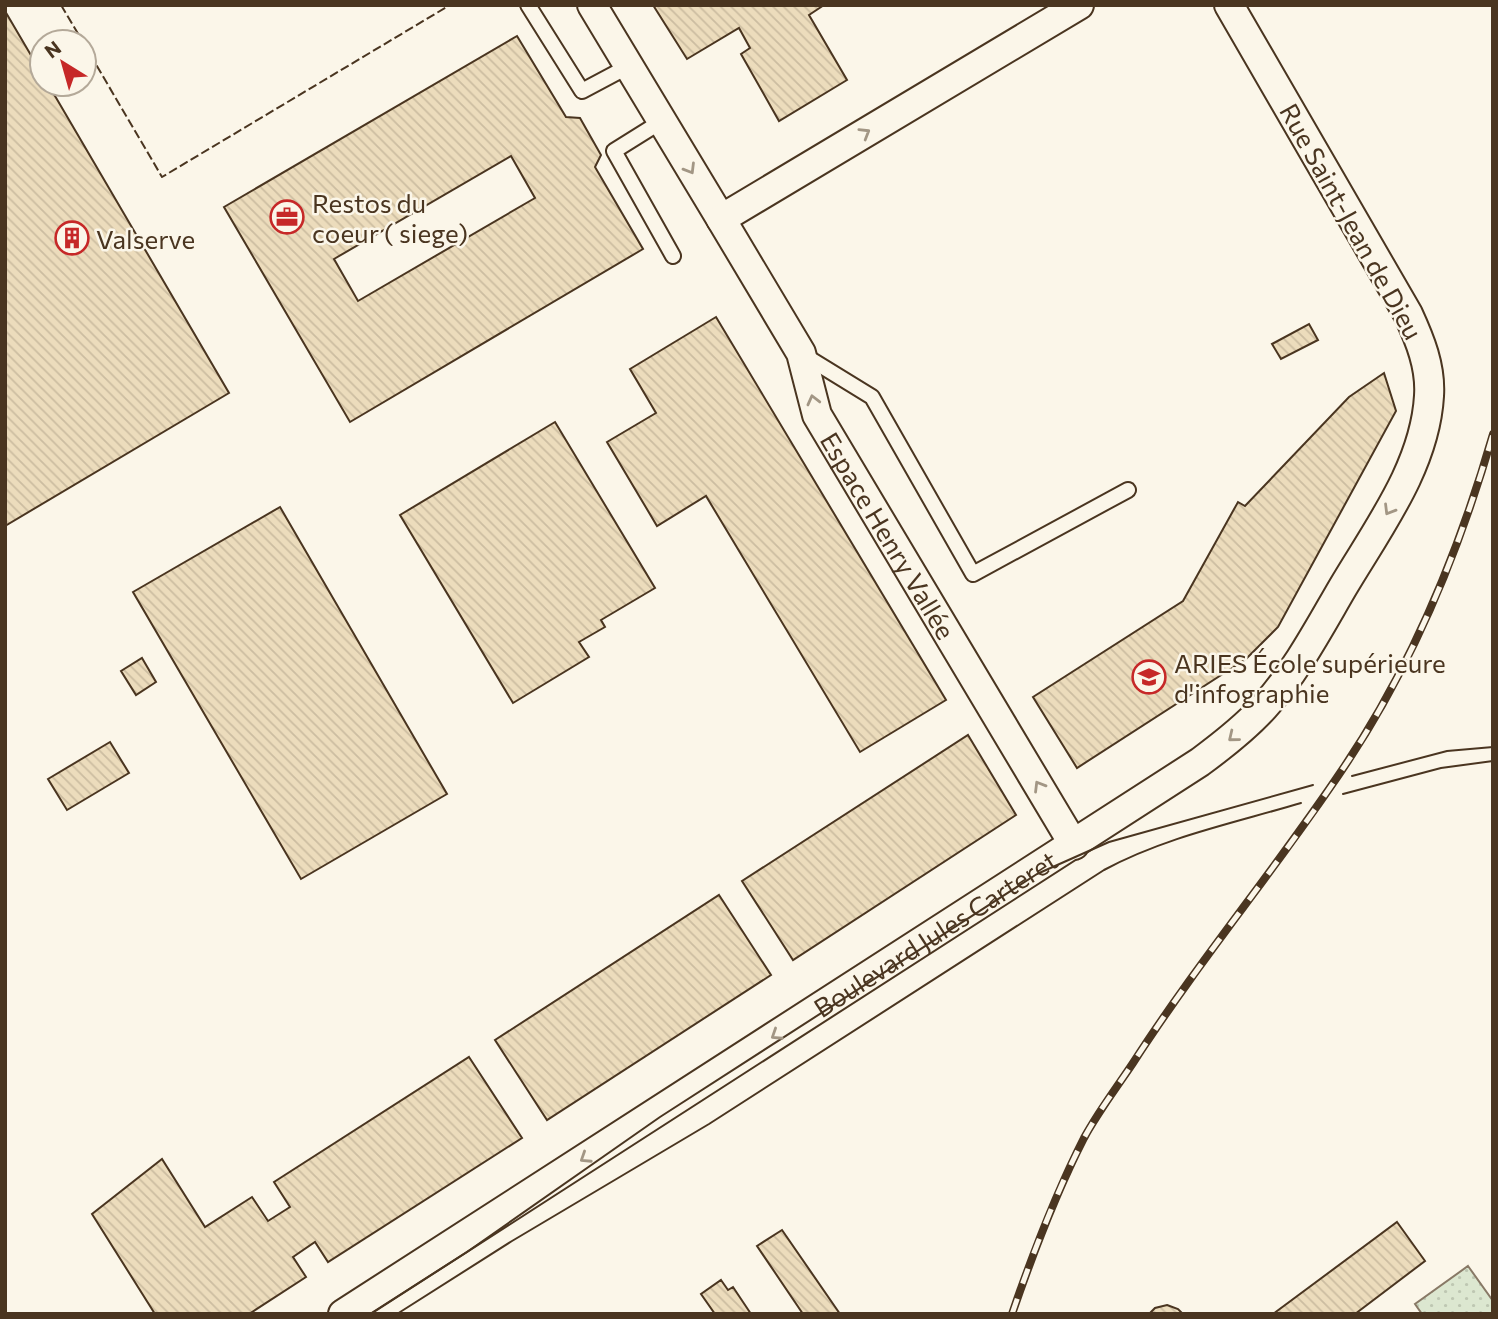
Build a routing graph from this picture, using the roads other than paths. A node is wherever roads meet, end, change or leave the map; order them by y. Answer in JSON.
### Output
{"nodes":[{"id":1,"x":528,"y":5,"type":"edge"},
{"id":2,"x":592,"y":5,"type":"edge"},
{"id":3,"x":1079,"y":5,"type":"edge"},
{"id":4,"x":1229,"y":5,"type":"edge"},
{"id":5,"x":629,"y":66,"type":"junction"},
{"id":6,"x":662,"y":121,"type":"junction"},
{"id":7,"x":721,"y":219,"type":"junction"},
{"id":8,"x":673,"y":256,"type":"dead end"},
{"id":9,"x":801,"y":353,"type":"junction"},
{"id":10,"x":1418,"y":449,"type":"joint"},
{"id":11,"x":1128,"y":490,"type":"dead end"},
{"id":12,"x":1074,"y":845,"type":"junction"},
{"id":13,"x":343,"y":1314,"type":"edge"}],
"edges":[{"from":1,"to":5,"type":"lane"},
{"from":2,"to":5,"type":"street","name":"Espace Henry Vallée"},
{"from":7,"to":3,"type":"street","one_way":true},
{"from":4,"to":10,"type":"street","name":"Rue Saint-Jean de Dieu"},
{"from":5,"to":6,"type":"street","name":"Espace Henry Vallée"},
{"from":6,"to":7,"type":"street","name":"Espace Henry Vallée","one_way":true},
{"from":6,"to":8,"type":"lane"},
{"from":7,"to":9,"type":"street","name":"Espace Henry Vallée"},
{"from":9,"to":11,"type":"lane"},
{"from":12,"to":9,"type":"street","name":"Espace Henry Vallée","one_way":true},
{"from":10,"to":12,"type":"street","name":"Boulevard Jules Carteret","one_way":true},
{"from":12,"to":13,"type":"street","name":"Boulevard Jules Carteret","one_way":true}]}
